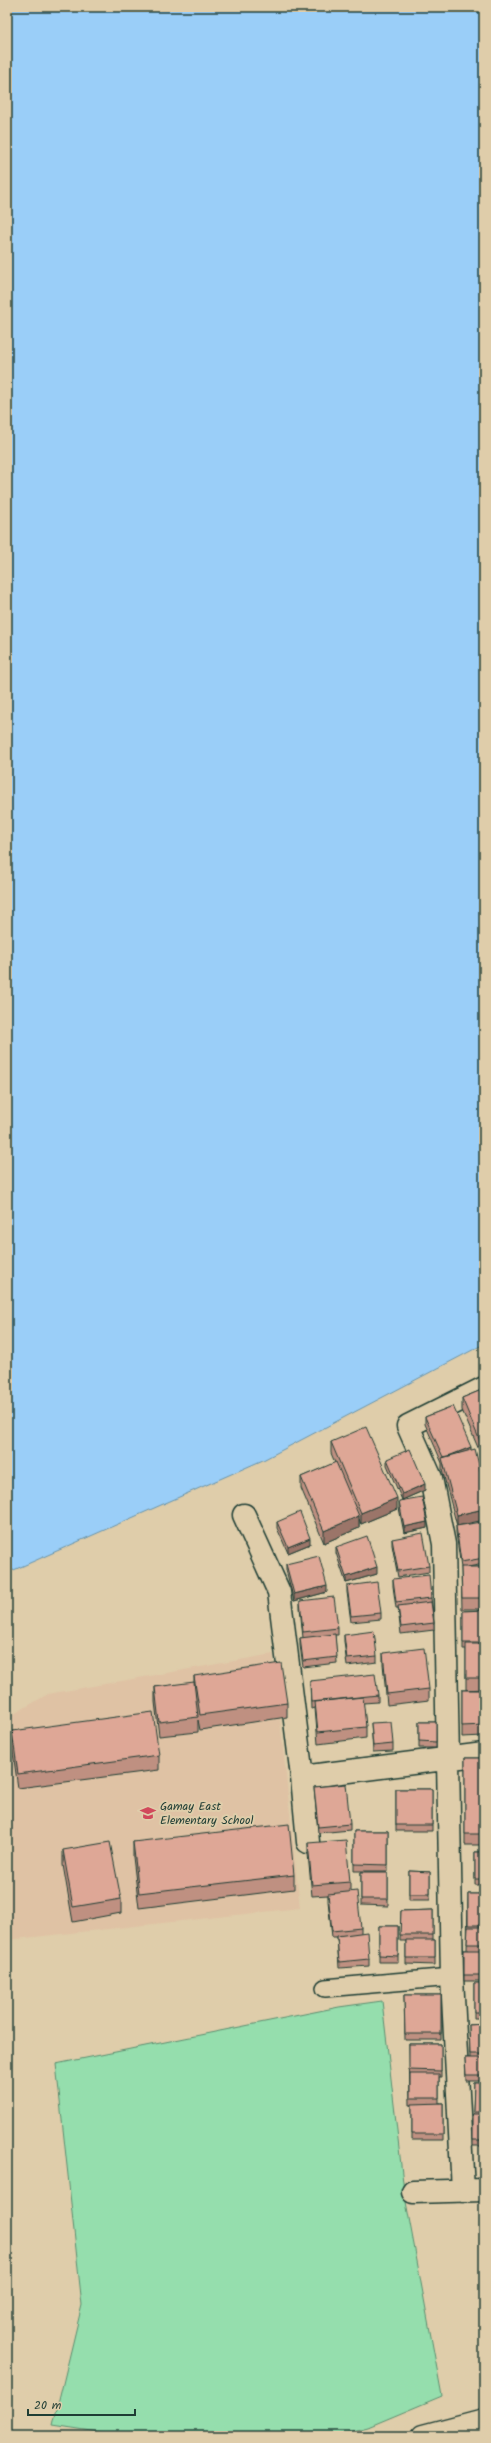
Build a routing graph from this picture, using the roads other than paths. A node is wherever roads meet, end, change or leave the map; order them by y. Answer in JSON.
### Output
{"nodes":[{"id":1,"x":484,"y":1388,"type":"edge"},
{"id":2,"x":244,"y":1515,"type":"dead end"},
{"id":3,"x":484,"y":1754,"type":"edge"},
{"id":4,"x":446,"y":1758,"type":"junction"},
{"id":5,"x":302,"y":1777,"type":"junction"},
{"id":6,"x":308,"y":1842,"type":"edge"},
{"id":7,"x":452,"y":1977,"type":"junction"},
{"id":8,"x":325,"y":1988,"type":"dead end"},
{"id":9,"x":474,"y":2190,"type":"edge"},
{"id":10,"x":413,"y":2192,"type":"dead end"},
{"id":11,"x":484,"y":2420,"type":"edge"},
{"id":12,"x":423,"y":2436,"type":"edge"}],
"edges":[{"from":1,"to":4,"type":"street"},
{"from":2,"to":5,"type":"street"},
{"from":3,"to":4,"type":"street"},
{"from":4,"to":5,"type":"street"},
{"from":4,"to":7,"type":"street"},
{"from":5,"to":6,"type":"street"},
{"from":7,"to":8,"type":"lane"},
{"from":7,"to":9,"type":"street"},
{"from":9,"to":10,"type":"street"},
{"from":11,"to":12,"type":"street"}]}
